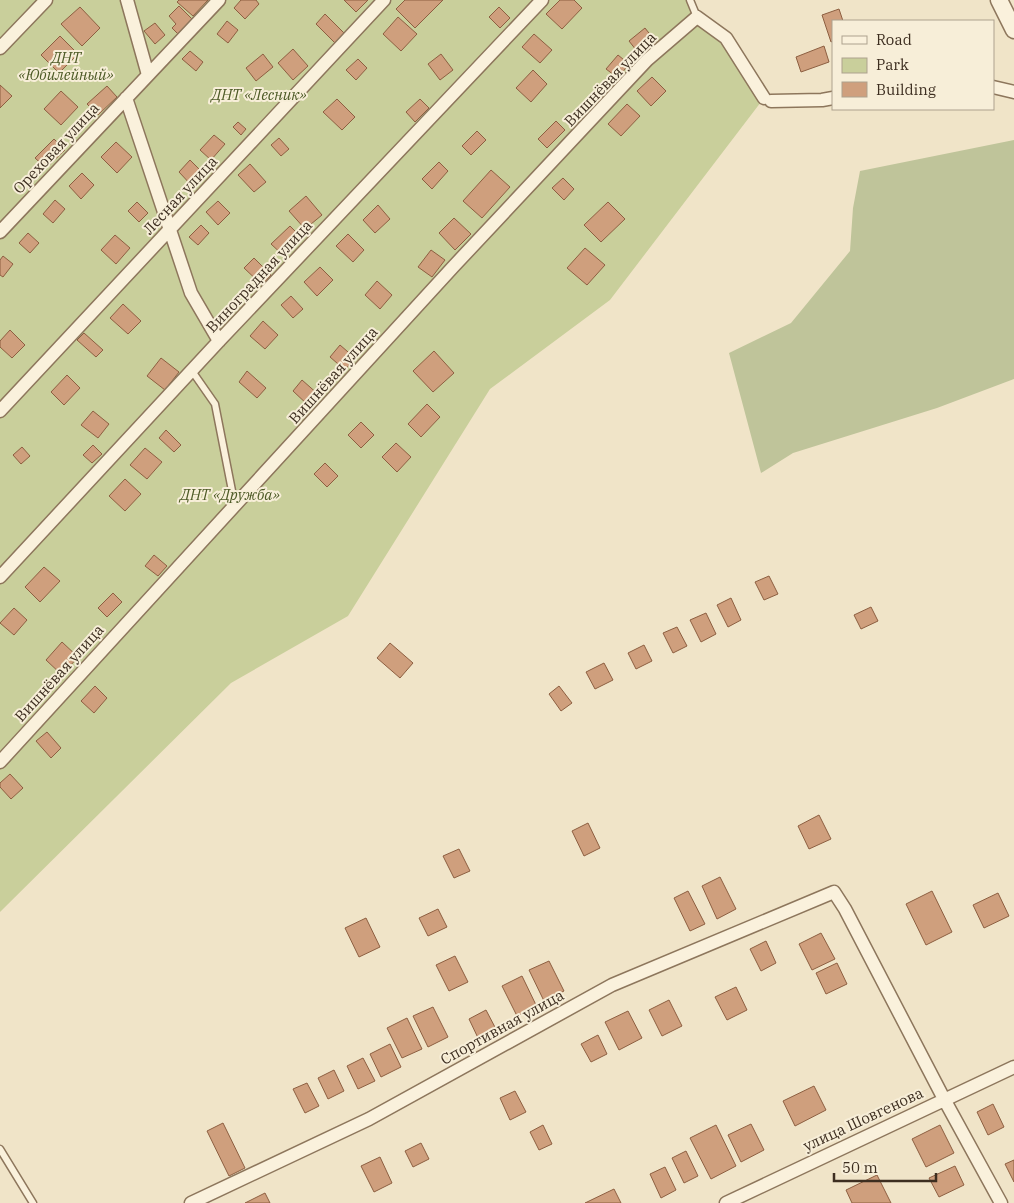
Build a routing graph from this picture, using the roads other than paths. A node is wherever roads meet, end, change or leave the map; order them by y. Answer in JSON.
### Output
{"nodes":[{"id":1,"x":46,"y":0,"type":"edge"},
{"id":2,"x":127,"y":0,"type":"edge"},
{"id":3,"x":219,"y":0,"type":"edge"},
{"id":4,"x":384,"y":0,"type":"edge"},
{"id":5,"x":542,"y":0,"type":"edge"},
{"id":6,"x":690,"y":0,"type":"edge"},
{"id":7,"x":999,"y":0,"type":"edge"},
{"id":8,"x":697,"y":17,"type":"junction"},
{"id":9,"x":1014,"y":30,"type":"edge"},
{"id":10,"x":0,"y":48,"type":"edge"},
{"id":11,"x":148,"y":75,"type":"junction"},
{"id":12,"x":994,"y":88,"type":"edge"},
{"id":13,"x":1014,"y":92,"type":"edge"},
{"id":14,"x":126,"y":98,"type":"junction"},
{"id":15,"x":832,"y":98,"type":"edge"},
{"id":16,"x":170,"y":228,"type":"junction"},
{"id":17,"x":0,"y":232,"type":"edge"},
{"id":18,"x":220,"y":341,"type":"junction"},
{"id":19,"x":192,"y":371,"type":"junction"},
{"id":20,"x":0,"y":411,"type":"edge"},
{"id":21,"x":235,"y":506,"type":"junction"},
{"id":22,"x":0,"y":577,"type":"edge"},
{"id":23,"x":0,"y":762,"type":"edge"},
{"id":24,"x":1014,"y":1066,"type":"edge"},
{"id":25,"x":944,"y":1099,"type":"junction"},
{"id":26,"x":0,"y":1149,"type":"edge"},
{"id":27,"x":33,"y":1203,"type":"edge"},
{"id":28,"x":191,"y":1203,"type":"edge"},
{"id":29,"x":726,"y":1203,"type":"edge"},
{"id":30,"x":1002,"y":1203,"type":"edge"}],
"edges":[{"from":1,"to":10,"type":"street"},
{"from":2,"to":11,"type":"street"},
{"from":3,"to":11,"type":"street","name":"Ореховая улица"},
{"from":4,"to":16,"type":"street","name":"Лесная улица"},
{"from":5,"to":18,"type":"street","name":"Виноградная улица"},
{"from":6,"to":8,"type":"lane"},
{"from":7,"to":9,"type":"street"},
{"from":8,"to":15,"type":"street"},
{"from":8,"to":21,"type":"street","name":"Вишнёвая улица"},
{"from":11,"to":14,"type":"street","name":"Ореховая улица"},
{"from":12,"to":13,"type":"street"},
{"from":14,"to":16,"type":"street"},
{"from":14,"to":17,"type":"street","name":"Ореховая улица"},
{"from":16,"to":18,"type":"street"},
{"from":16,"to":20,"type":"street","name":"Лесная улица"},
{"from":18,"to":19,"type":"street","name":"Виноградная улица"},
{"from":19,"to":21,"type":"lane"},
{"from":19,"to":22,"type":"street","name":"Виноградная улица"},
{"from":21,"to":23,"type":"street","name":"Вишнёвая улица"},
{"from":24,"to":25,"type":"street","name":"улица Шовгенова"},
{"from":25,"to":28,"type":"street","name":"Спортивная улица"},
{"from":25,"to":29,"type":"street","name":"улица Шовгенова"},
{"from":25,"to":30,"type":"street"},
{"from":26,"to":27,"type":"lane"}]}
